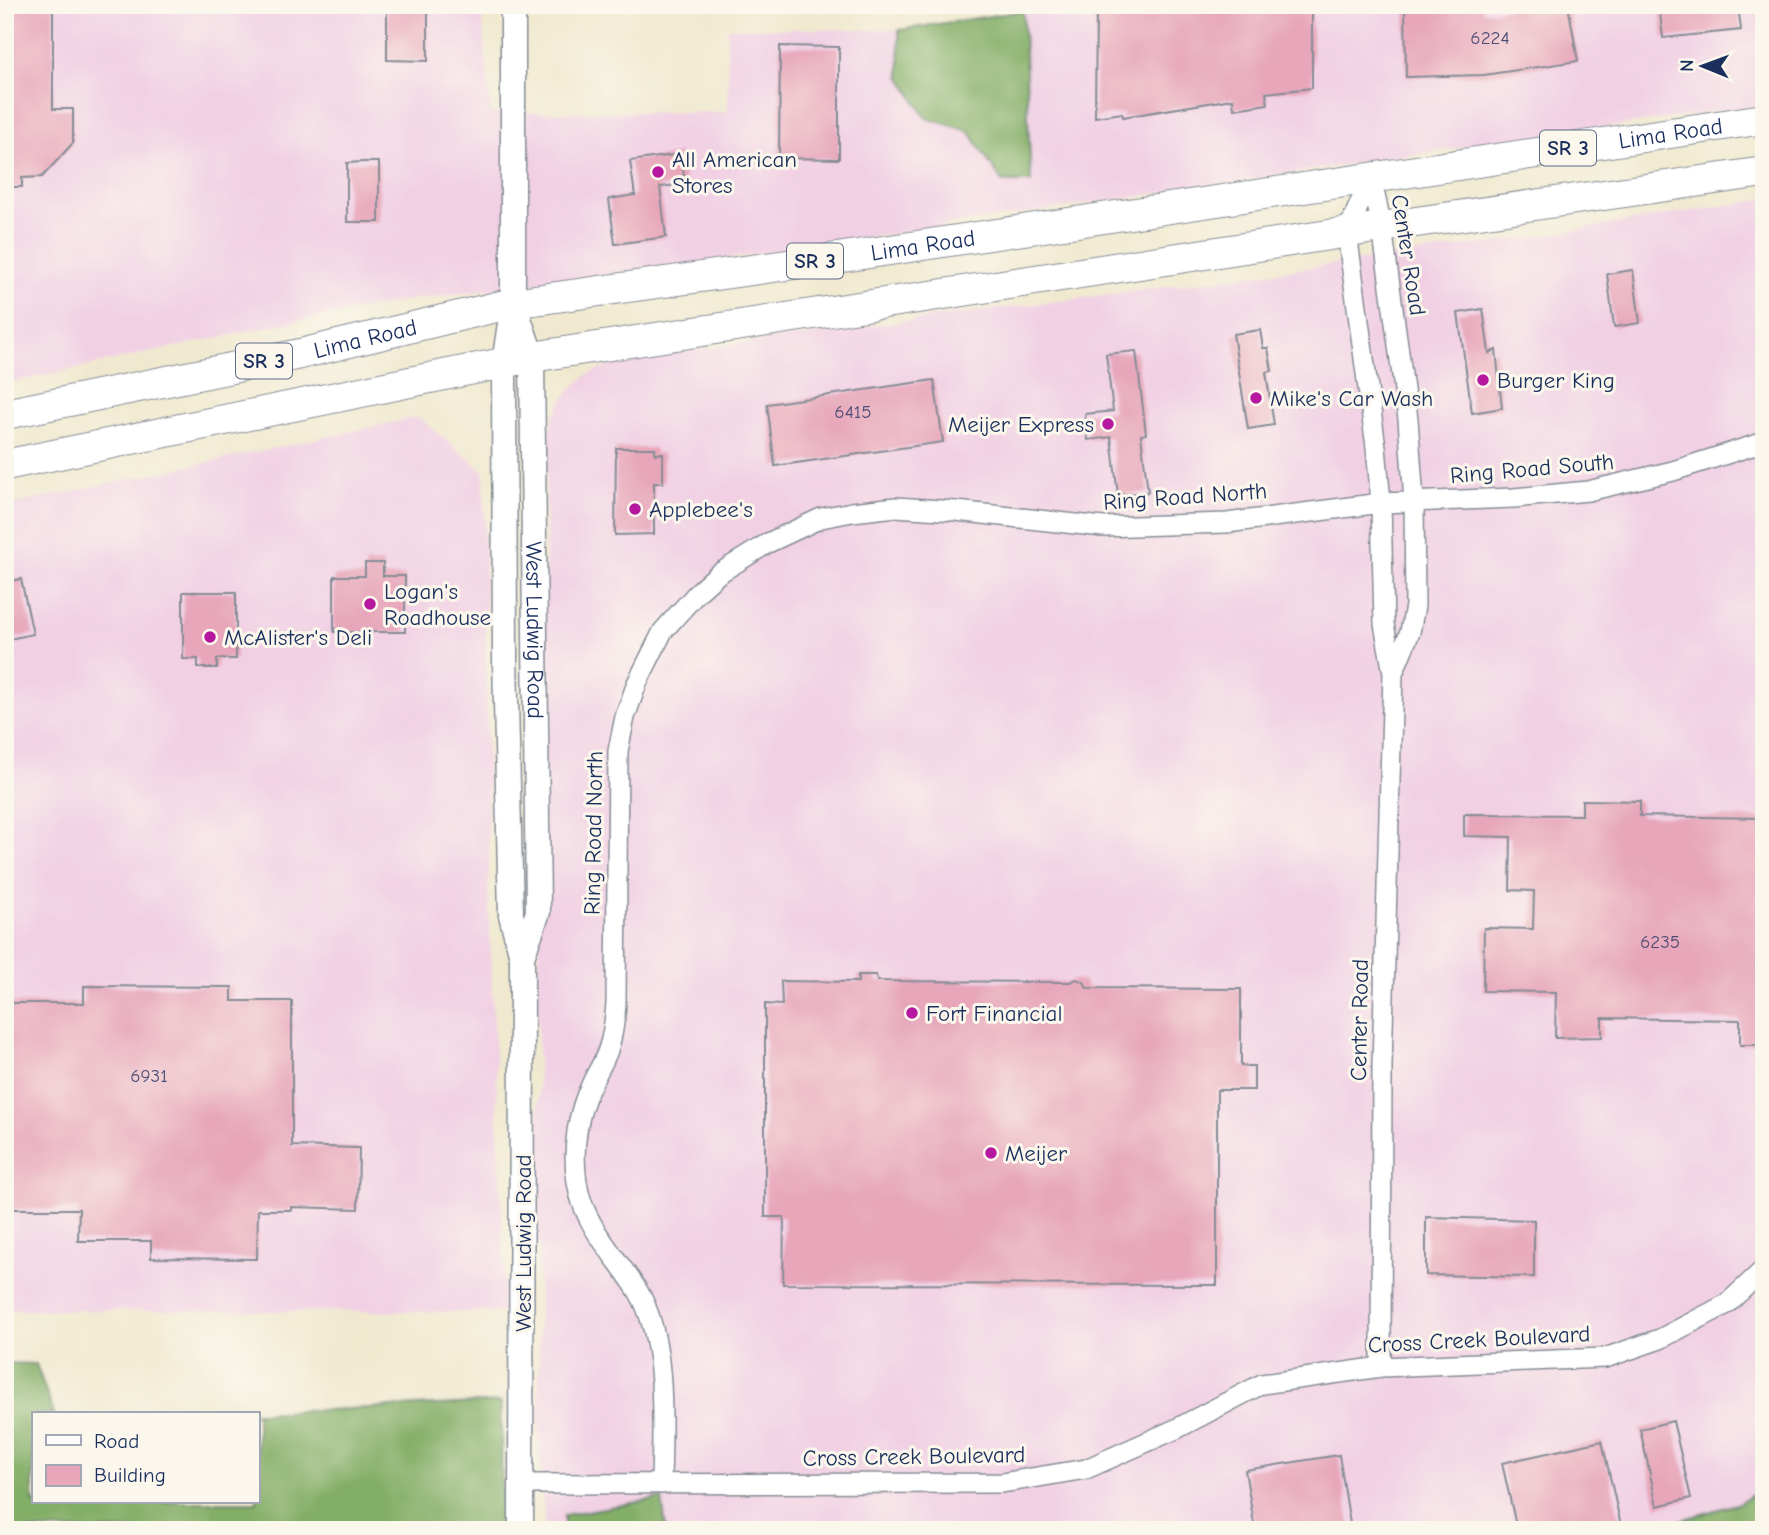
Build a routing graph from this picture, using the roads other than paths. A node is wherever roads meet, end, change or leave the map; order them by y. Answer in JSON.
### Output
{"nodes":[{"id":1,"x":513,"y":5,"type":"edge"},
{"id":2,"x":1764,"y":119,"type":"edge"},
{"id":3,"x":1764,"y":172,"type":"edge"},
{"id":4,"x":1371,"y":177,"type":"junction"},
{"id":5,"x":1382,"y":227,"type":"junction"},
{"id":6,"x":1347,"y":233,"type":"junction"},
{"id":7,"x":513,"y":303,"type":"junction"},
{"id":8,"x":532,"y":357,"type":"junction"},
{"id":9,"x":504,"y":364,"type":"junction"},
{"id":10,"x":5,"y":414,"type":"edge"},
{"id":11,"x":1764,"y":442,"type":"edge"},
{"id":12,"x":5,"y":466,"type":"edge"},
{"id":13,"x":1414,"y":501,"type":"junction"},
{"id":14,"x":1381,"y":503,"type":"junction"},
{"id":15,"x":1393,"y":673,"type":"junction"},
{"id":16,"x":522,"y":957,"type":"junction"},
{"id":17,"x":1764,"y":1269,"type":"edge"},
{"id":18,"x":1381,"y":1367,"type":"junction"},
{"id":19,"x":661,"y":1484,"type":"junction"},
{"id":20,"x":522,"y":1485,"type":"junction"},
{"id":21,"x":521,"y":1530,"type":"edge"}],
"edges":[{"from":1,"to":7,"type":"main road","name":"West Ludwig Road"},
{"from":2,"to":4,"type":"highway","name":"Lima Road","number":"SR 3"},
{"from":3,"to":5,"type":"highway","number":"SR 3"},
{"from":4,"to":5,"type":"street","name":"Center Road"},
{"from":4,"to":6,"type":"street","name":"Center Road"},
{"from":4,"to":7,"type":"highway","name":"Lima Road","number":"SR 3"},
{"from":5,"to":6,"type":"highway","number":"SR 3"},
{"from":5,"to":13,"type":"street","name":"Center Road"},
{"from":6,"to":8,"type":"highway","number":"SR 3"},
{"from":6,"to":14,"type":"street","name":"Center Road"},
{"from":7,"to":8,"type":"main road","name":"West Ludwig Road"},
{"from":7,"to":9,"type":"main road","name":"West Ludwig Road"},
{"from":7,"to":10,"type":"highway","name":"Lima Road","number":"SR 3"},
{"from":8,"to":9,"type":"highway","number":"SR 3"},
{"from":8,"to":16,"type":"main road","name":"West Ludwig Road"},
{"from":9,"to":12,"type":"highway","number":"SR 3"},
{"from":9,"to":16,"type":"main road","name":"West Ludwig Road"},
{"from":11,"to":13,"type":"street","name":"Ring Road South"},
{"from":13,"to":14,"type":"street","name":"Ring Road South"},
{"from":13,"to":15,"type":"street","name":"Center Road"},
{"from":14,"to":15,"type":"street","name":"Center Road"},
{"from":14,"to":19,"type":"street","name":"Ring Road North"},
{"from":15,"to":18,"type":"street","name":"Center Road"},
{"from":16,"to":20,"type":"main road","name":"West Ludwig Road"},
{"from":17,"to":18,"type":"street","name":"Cross Creek Boulevard"},
{"from":18,"to":19,"type":"street","name":"Cross Creek Boulevard"},
{"from":19,"to":20,"type":"street","name":"Cross Creek Boulevard"},
{"from":20,"to":21,"type":"main road","name":"West Ludwig Road"}]}
